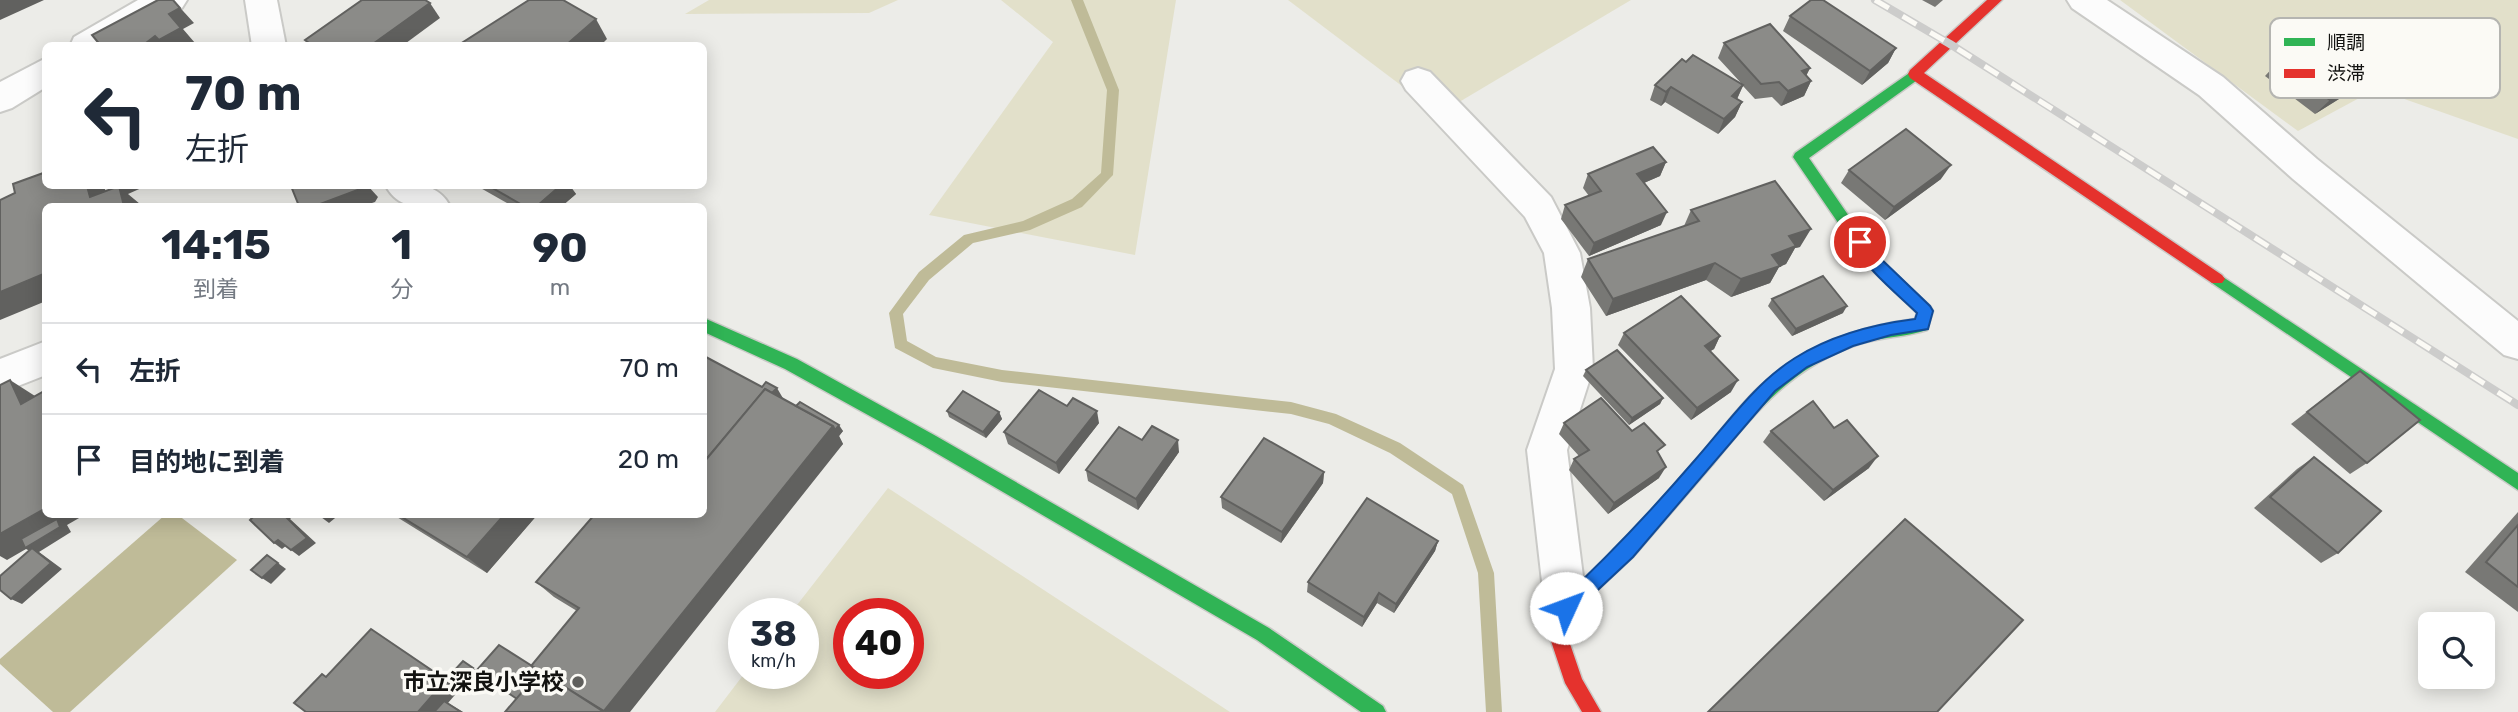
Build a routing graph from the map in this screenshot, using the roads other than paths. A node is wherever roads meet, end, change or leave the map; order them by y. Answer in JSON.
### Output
{"nodes":[{"id":1,"x":171,"y":0,"type":"edge"},
{"id":2,"x":261,"y":0,"type":"edge"},
{"id":3,"x":1995,"y":0,"type":"edge"},
{"id":4,"x":2083,"y":0,"type":"edge"},
{"id":5,"x":93,"y":42,"type":"edge"},
{"id":6,"x":268,"y":42,"type":"edge"},
{"id":7,"x":42,"y":73,"type":"edge"},
{"id":8,"x":1915,"y":74,"type":"junction"},
{"id":9,"x":1418,"y":82,"type":"dead end"},
{"id":10,"x":0,"y":99,"type":"edge"},
{"id":11,"x":707,"y":326,"type":"edge"},
{"id":12,"x":2518,"y":343,"type":"edge"},
{"id":13,"x":42,"y":359,"type":"edge"},
{"id":14,"x":0,"y":376,"type":"edge"},
{"id":15,"x":2518,"y":482,"type":"edge"},
{"id":16,"x":1566,"y":608,"type":"junction"},
{"id":17,"x":1377,"y":712,"type":"edge"},
{"id":18,"x":1592,"y":712,"type":"edge"}],
"edges":[{"from":1,"to":5,"type":"street"},
{"from":2,"to":6,"type":"street"},
{"from":3,"to":8,"type":"street"},
{"from":4,"to":12,"type":"street"},
{"from":7,"to":10,"type":"street"},
{"from":8,"to":15,"type":"street"},
{"from":8,"to":16,"type":"street"},
{"from":9,"to":16,"type":"street"},
{"from":11,"to":17,"type":"street"},
{"from":13,"to":14,"type":"street"},
{"from":16,"to":18,"type":"street"}]}
